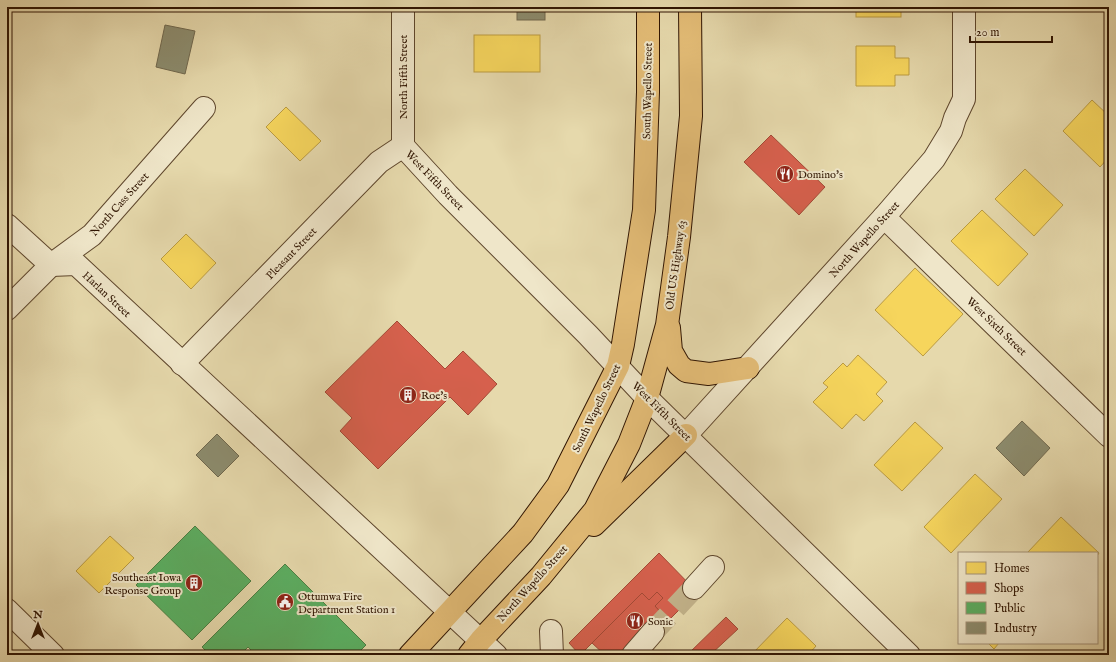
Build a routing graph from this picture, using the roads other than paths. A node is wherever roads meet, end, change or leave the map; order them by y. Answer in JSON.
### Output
{"nodes":[{"id":1,"x":403,"y":7,"type":"edge"},
{"id":2,"x":648,"y":7,"type":"edge"},
{"id":3,"x":690,"y":7,"type":"edge"},
{"id":4,"x":964,"y":7,"type":"edge"},
{"id":5,"x":204,"y":108,"type":"dead end"},
{"id":6,"x":403,"y":146,"type":"junction"},
{"id":7,"x":884,"y":217,"type":"junction"},
{"id":8,"x":7,"y":225,"type":"edge"},
{"id":9,"x":51,"y":265,"type":"junction"},
{"id":10,"x":7,"y":309,"type":"edge"},
{"id":11,"x":668,"y":314,"type":"junction"},
{"id":12,"x":182,"y":364,"type":"junction"},
{"id":13,"x":618,"y":366,"type":"junction"},
{"id":14,"x":748,"y":368,"type":"junction"},
{"id":15,"x":647,"y":398,"type":"junction"},
{"id":16,"x":686,"y":435,"type":"junction"},
{"id":17,"x":1109,"y":436,"type":"edge"},
{"id":18,"x":595,"y":510,"type":"joint"},
{"id":19,"x":713,"y":567,"type":"dead end"},
{"id":20,"x":541,"y":576,"type":"junction"},
{"id":21,"x":694,"y":588,"type":"tunnel mouth"},
{"id":22,"x":7,"y":610,"type":"edge"},
{"id":23,"x":450,"y":612,"type":"junction"},
{"id":24,"x":551,"y":631,"type":"dead end"},
{"id":25,"x":652,"y":632,"type":"tunnel mouth"},
{"id":26,"x":475,"y":648,"type":"edge"},
{"id":27,"x":53,"y":655,"type":"edge"},
{"id":28,"x":410,"y":655,"type":"edge"},
{"id":29,"x":496,"y":655,"type":"edge"},
{"id":30,"x":552,"y":655,"type":"edge"},
{"id":31,"x":633,"y":655,"type":"edge"},
{"id":32,"x":909,"y":655,"type":"edge"}],
"edges":[{"from":1,"to":6,"type":"street","name":"North Fifth Street"},
{"from":2,"to":13,"type":"highway","name":"South Wapello Street"},
{"from":3,"to":11,"type":"highway","name":"Old US Highway 63"},
{"from":4,"to":7,"type":"street","name":"North Wapello Street"},
{"from":5,"to":9,"type":"street","name":"North Cass Street"},
{"from":6,"to":12,"type":"street","name":"Pleasant Street"},
{"from":6,"to":13,"type":"street","name":"West Fifth Street"},
{"from":7,"to":14,"type":"street","name":"North Wapello Street"},
{"from":7,"to":17,"type":"street","name":"West Sixth Street"},
{"from":8,"to":9,"type":"street"},
{"from":9,"to":10,"type":"street","name":"North Cass Street"},
{"from":9,"to":12,"type":"street","name":"Harlan Street"},
{"from":11,"to":14,"type":"highway"},
{"from":11,"to":15,"type":"highway","name":"Old US Highway 63"},
{"from":12,"to":23,"type":"street","name":"Harlan Street"},
{"from":13,"to":15,"type":"street","name":"West Fifth Street"},
{"from":13,"to":23,"type":"highway","name":"South Wapello Street"},
{"from":14,"to":16,"type":"street","name":"North Wapello Street"},
{"from":15,"to":16,"type":"street","name":"West Fifth Street"},
{"from":15,"to":18,"type":"highway","name":"Old US Highway 63"},
{"from":16,"to":20,"type":"highway"},
{"from":16,"to":32,"type":"street","name":"West Fifth Street"},
{"from":18,"to":20,"type":"highway","name":"North Wapello Street"},
{"from":19,"to":21,"type":"street"},
{"from":20,"to":26,"type":"highway","name":"North Wapello Street"},
{"from":22,"to":27,"type":"street"},
{"from":23,"to":26,"type":"street","name":"Harlan Street"},
{"from":23,"to":28,"type":"highway","name":"South Wapello Street"},
{"from":24,"to":30,"type":"street"},
{"from":25,"to":31,"type":"street"},
{"from":26,"to":29,"type":"street","name":"Harlan Street"}]}
